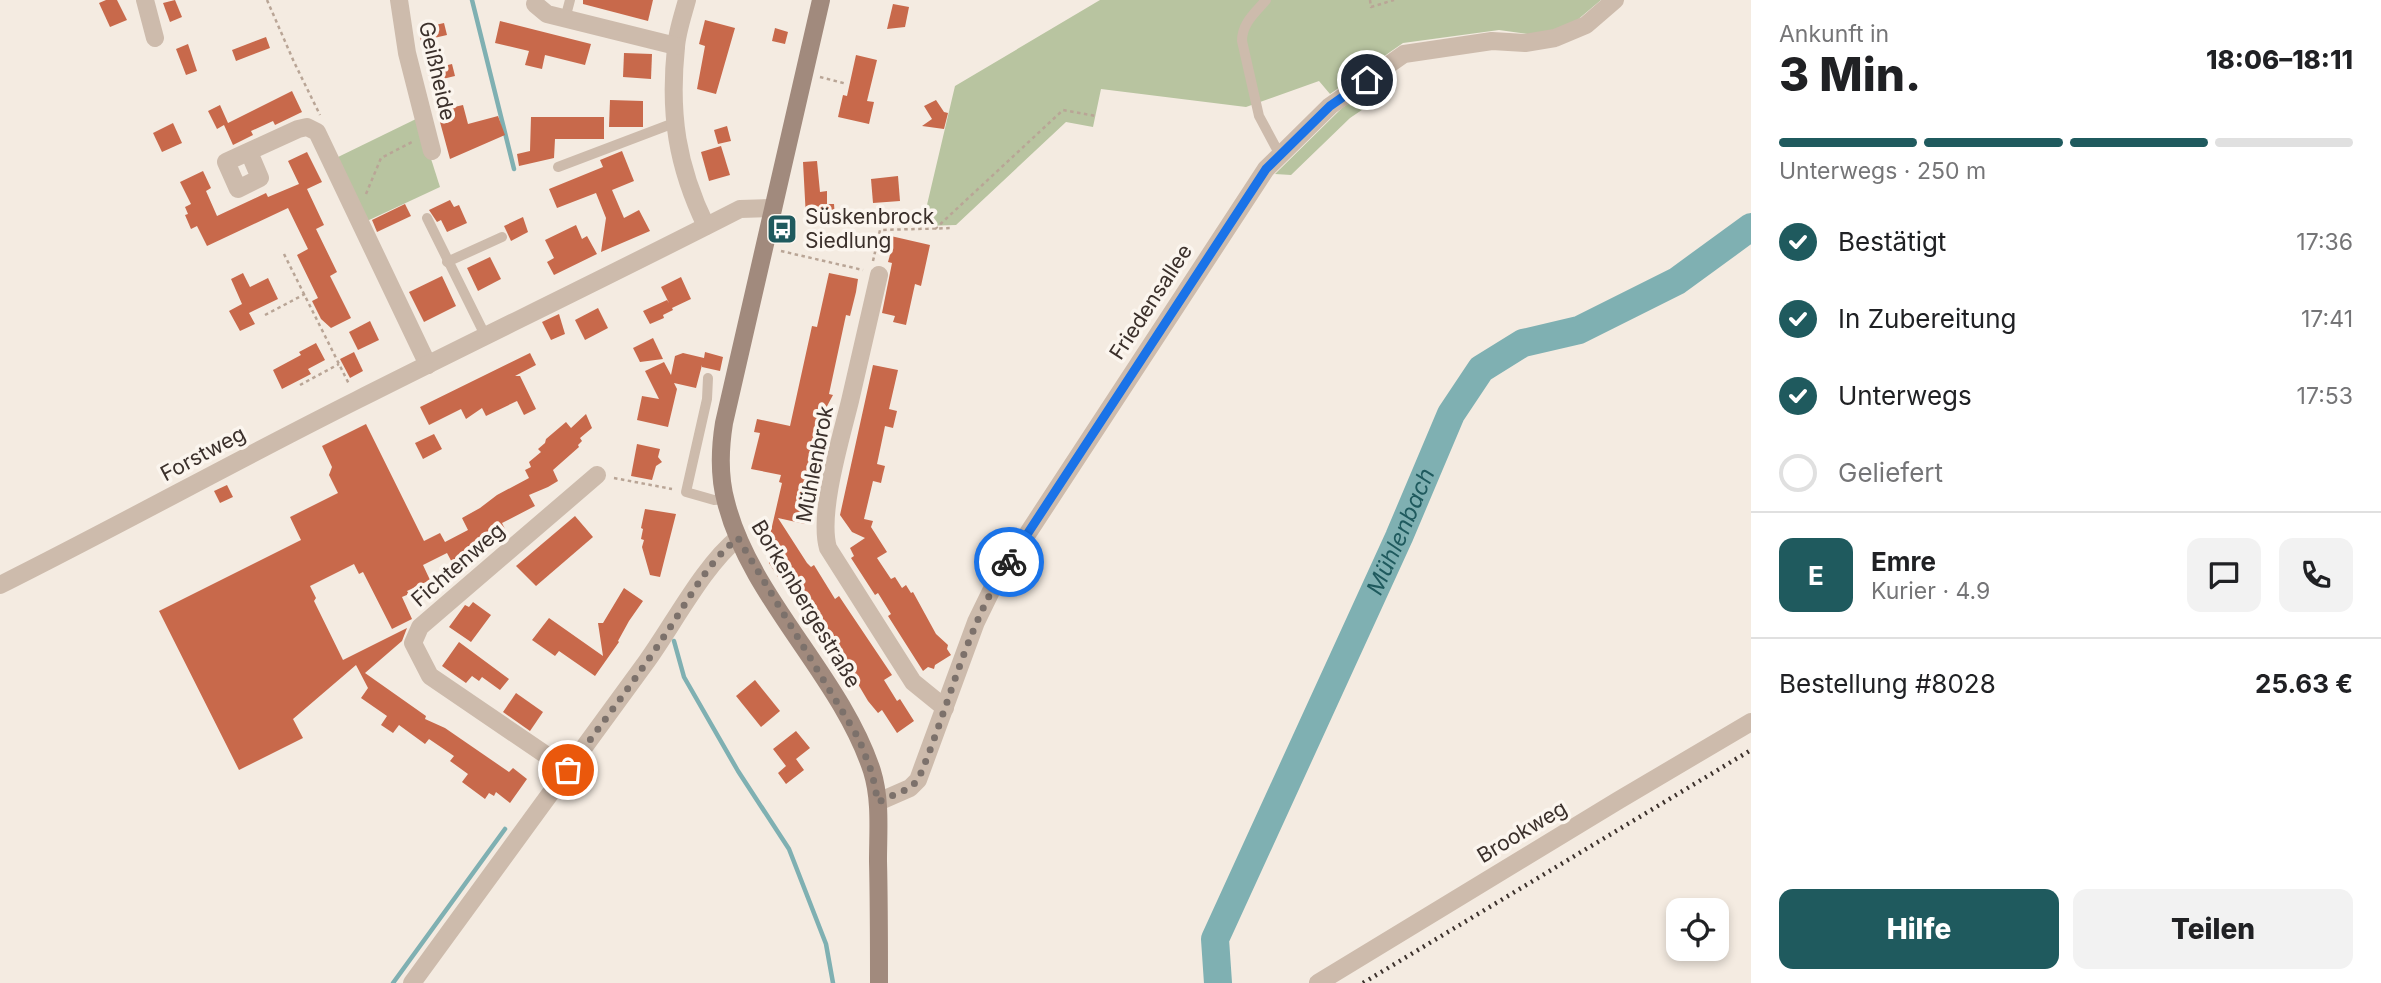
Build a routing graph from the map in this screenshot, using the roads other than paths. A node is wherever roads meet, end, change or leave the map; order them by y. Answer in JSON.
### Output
{"nodes":[{"id":1,"x":145,"y":0,"type":"edge"},
{"id":2,"x":399,"y":0,"type":"edge"},
{"id":3,"x":570,"y":0,"type":"edge"},
{"id":4,"x":687,"y":0,"type":"edge"},
{"id":5,"x":821,"y":0,"type":"edge"},
{"id":6,"x":1266,"y":0,"type":"edge"},
{"id":7,"x":1615,"y":0,"type":"edge"},
{"id":8,"x":535,"y":4,"type":"dead end"},
{"id":9,"x":565,"y":19,"type":"junction"},
{"id":10,"x":155,"y":38,"type":"dead end"},
{"id":11,"x":676,"y":46,"type":"junction"},
{"id":12,"x":674,"y":122,"type":"junction"},
{"id":13,"x":430,"y":143,"type":"road end"},
{"id":14,"x":252,"y":151,"type":"dead end"},
{"id":15,"x":1280,"y":155,"type":"junction"},
{"id":16,"x":558,"y":167,"type":"dead end"},
{"id":17,"x":772,"y":208,"type":"junction"},
{"id":18,"x":427,"y":218,"type":"dead end"},
{"id":19,"x":706,"y":226,"type":"junction"},
{"id":20,"x":502,"y":237,"type":"dead end"},
{"id":21,"x":447,"y":262,"type":"junction"},
{"id":22,"x":875,"y":273,"type":"road end"},
{"id":23,"x":485,"y":335,"type":"junction"},
{"id":24,"x":428,"y":365,"type":"junction"},
{"id":25,"x":708,"y":379,"type":"dead end"},
{"id":26,"x":597,"y":475,"type":"road end"},
{"id":27,"x":725,"y":499,"type":"junction"},
{"id":28,"x":738,"y":538,"type":"junction"},
{"id":29,"x":0,"y":585,"type":"edge"},
{"id":30,"x":945,"y":708,"type":"junction"},
{"id":31,"x":1751,"y":722,"type":"edge"},
{"id":32,"x":568,"y":770,"type":"junction"},
{"id":33,"x":878,"y":802,"type":"junction"},
{"id":34,"x":412,"y":983,"type":"edge"},
{"id":35,"x":879,"y":983,"type":"edge"},
{"id":36,"x":1318,"y":983,"type":"edge"}],
"edges":[{"from":1,"to":10,"type":"street"},
{"from":2,"to":13,"type":"street","name":"Geißheide"},
{"from":3,"to":9,"type":"lane"},
{"from":4,"to":11,"type":"street"},
{"from":5,"to":17,"type":"street","name":"Borkenbergestraße"},
{"from":6,"to":15,"type":"lane"},
{"from":7,"to":15,"type":"street","name":"Friedensallee"},
{"from":8,"to":9,"type":"street"},
{"from":9,"to":11,"type":"street"},
{"from":11,"to":12,"type":"street"},
{"from":12,"to":16,"type":"lane"},
{"from":12,"to":19,"type":"street"},
{"from":14,"to":24,"type":"street"},
{"from":15,"to":30,"type":"street","name":"Friedensallee"},
{"from":17,"to":19,"type":"street","name":"Forstweg"},
{"from":17,"to":27,"type":"street","name":"Borkenbergestraße"},
{"from":18,"to":21,"type":"lane"},
{"from":19,"to":23,"type":"street","name":"Forstweg"},
{"from":20,"to":21,"type":"lane"},
{"from":21,"to":23,"type":"lane"},
{"from":22,"to":30,"type":"street","name":"Mühlenbrok"},
{"from":23,"to":24,"type":"street","name":"Forstweg"},
{"from":24,"to":29,"type":"street","name":"Forstweg"},
{"from":25,"to":27,"type":"lane"},
{"from":26,"to":32,"type":"street","name":"Fichtenweg"},
{"from":27,"to":28,"type":"street","name":"Borkenbergestraße"},
{"from":28,"to":32,"type":"street"},
{"from":28,"to":33,"type":"street","name":"Borkenbergestraße"},
{"from":30,"to":33,"type":"street","name":"Friedensallee"},
{"from":31,"to":36,"type":"street","name":"Brookweg"},
{"from":32,"to":34,"type":"street"},
{"from":33,"to":35,"type":"street","name":"Borkenbergestraße"}]}
